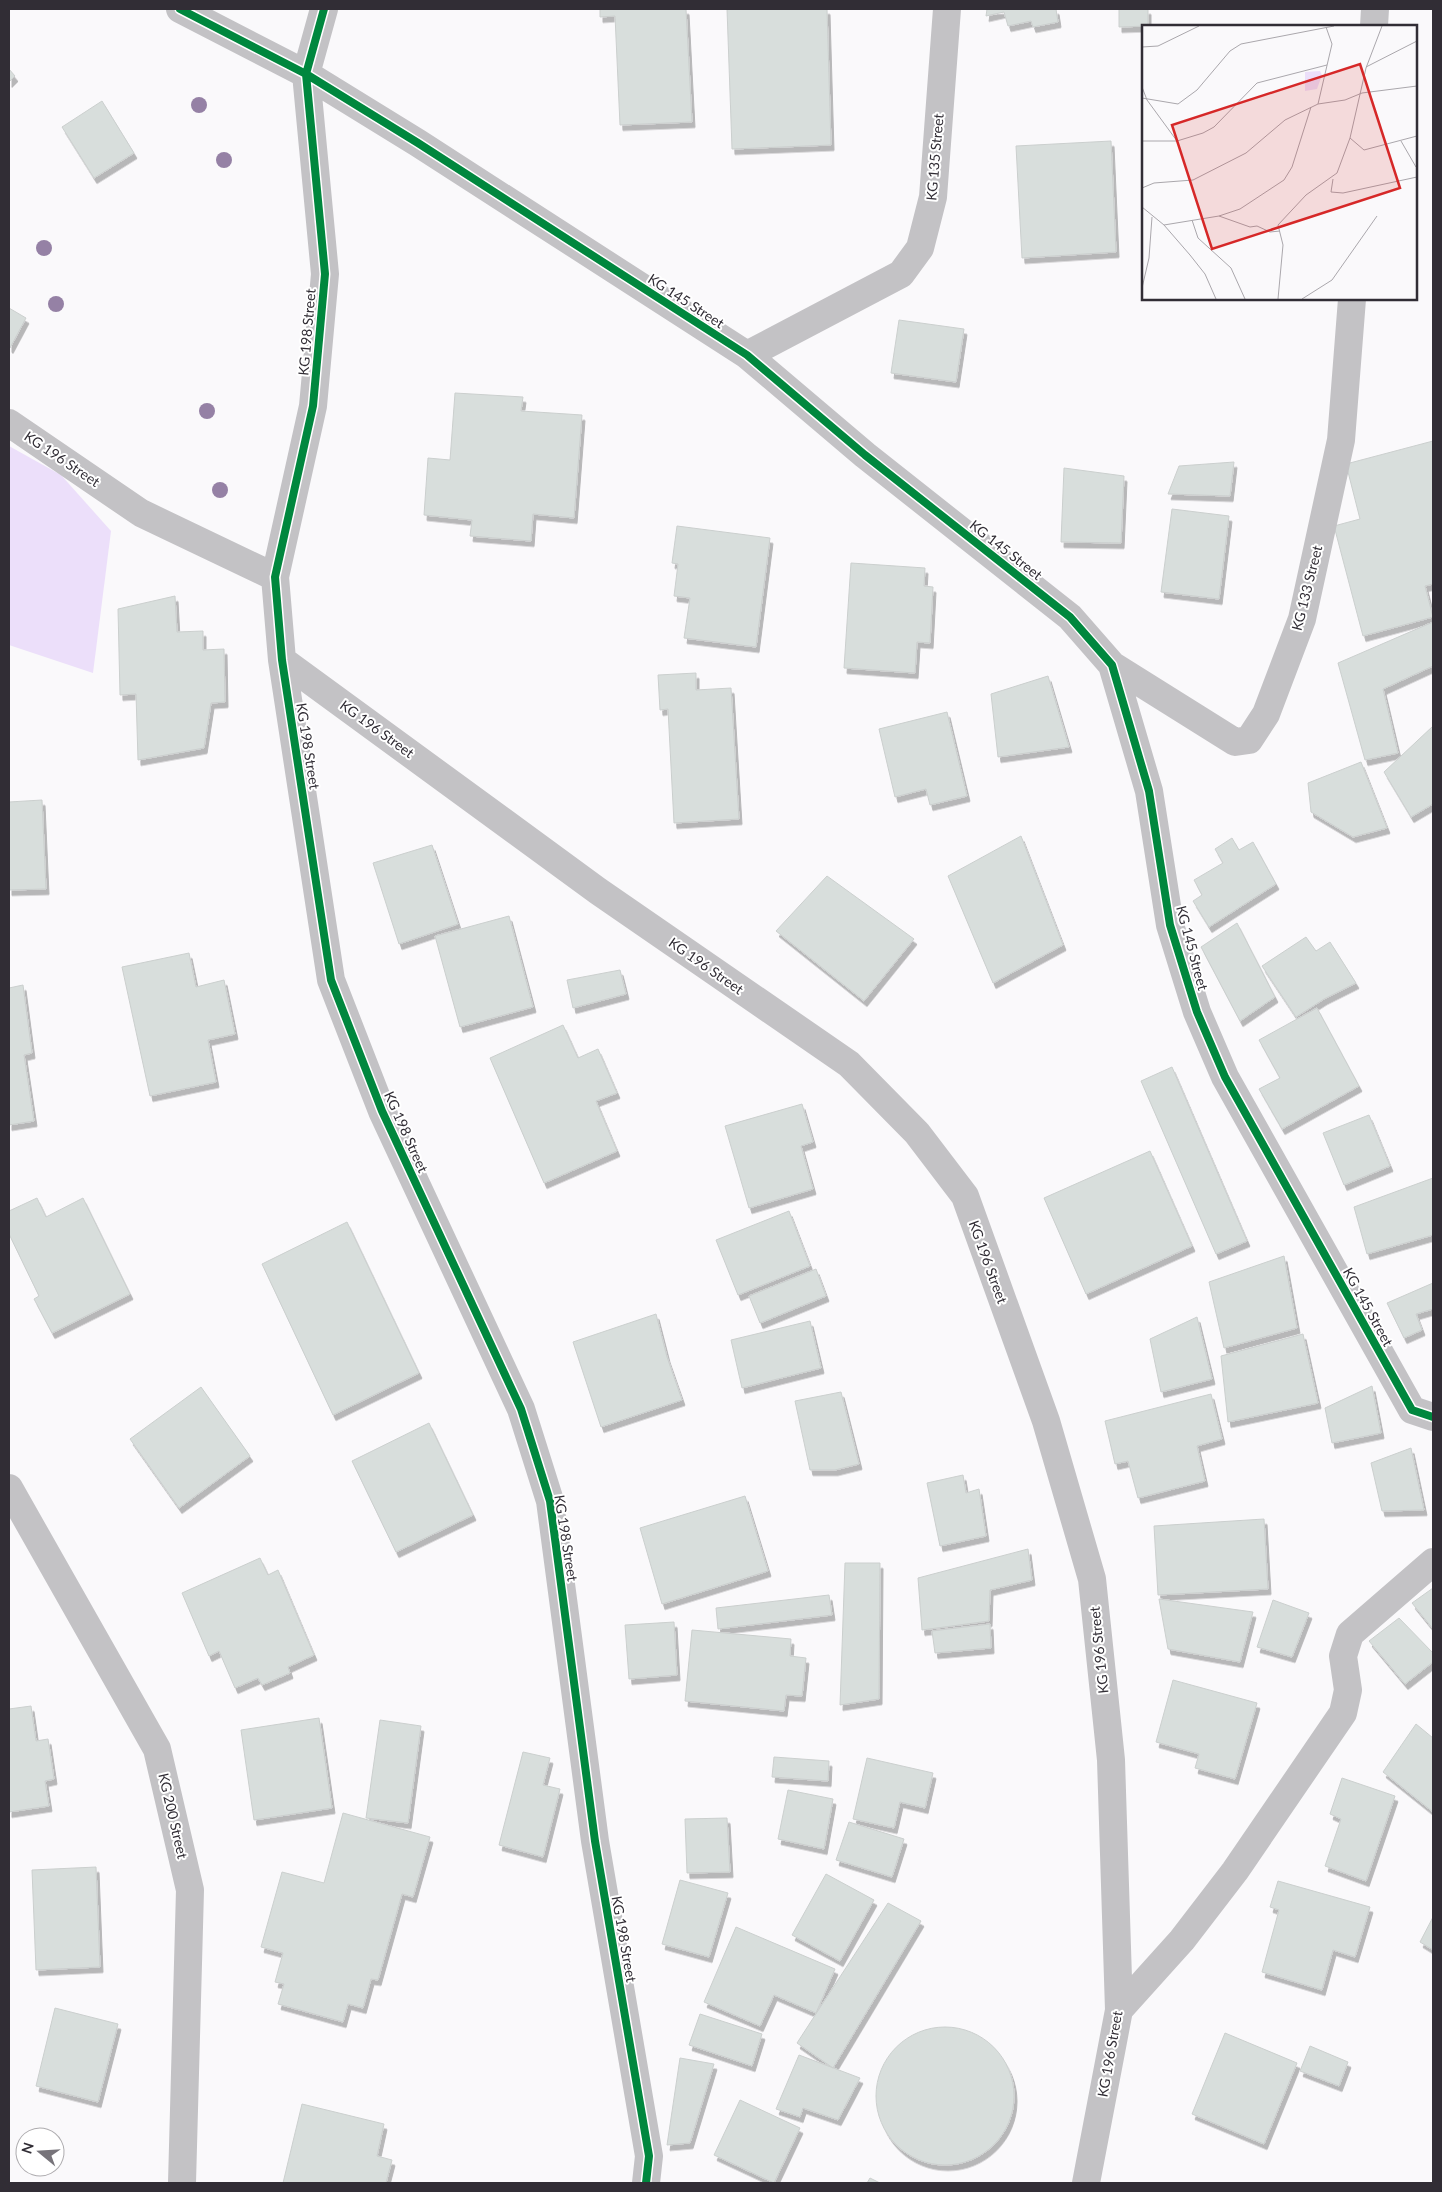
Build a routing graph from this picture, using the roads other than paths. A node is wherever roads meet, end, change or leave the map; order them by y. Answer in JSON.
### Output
{"nodes":[{"id":1,"x":180,"y":9,"type":"edge"},
{"id":2,"x":324,"y":9,"type":"edge"},
{"id":3,"x":947,"y":9,"type":"edge"},
{"id":4,"x":1375,"y":9,"type":"edge"},
{"id":5,"x":1374,"y":25,"type":"edge"},
{"id":6,"x":306,"y":74,"type":"junction"},
{"id":7,"x":1352,"y":300,"type":"edge"},
{"id":8,"x":747,"y":355,"type":"junction"},
{"id":9,"x":9,"y":423,"type":"edge"},
{"id":10,"x":276,"y":576,"type":"junction"},
{"id":11,"x":282,"y":660,"type":"junction"},
{"id":12,"x":1112,"y":665,"type":"junction"},
{"id":13,"x":1433,"y":1417,"type":"edge"},
{"id":14,"x":9,"y":1488,"type":"edge"},
{"id":15,"x":1433,"y":1562,"type":"edge"},
{"id":16,"x":1119,"y":2010,"type":"junction"},
{"id":17,"x":182,"y":2183,"type":"edge"},
{"id":18,"x":646,"y":2183,"type":"edge"},
{"id":19,"x":1086,"y":2183,"type":"edge"}],
"edges":[{"from":1,"to":6,"type":"street","name":"KG 145 Street"},
{"from":2,"to":6,"type":"street"},
{"from":3,"to":8,"type":"street","name":"KG 135 Street"},
{"from":4,"to":5,"type":"street"},
{"from":6,"to":8,"type":"street","name":"KG 145 Street"},
{"from":6,"to":10,"type":"street","name":"KG 198 Street"},
{"from":7,"to":12,"type":"street","name":"KG 133 Street"},
{"from":8,"to":12,"type":"street","name":"KG 145 Street"},
{"from":9,"to":10,"type":"street","name":"KG 196 Street"},
{"from":10,"to":11,"type":"street","name":"KG 198 Street"},
{"from":11,"to":16,"type":"street","name":"KG 196 Street"},
{"from":11,"to":18,"type":"street","name":"KG 198 Street"},
{"from":12,"to":13,"type":"street","name":"KG 145 Street"},
{"from":14,"to":17,"type":"street","name":"KG 200 Street"},
{"from":15,"to":16,"type":"street"},
{"from":16,"to":19,"type":"street","name":"KG 196 Street"}]}
